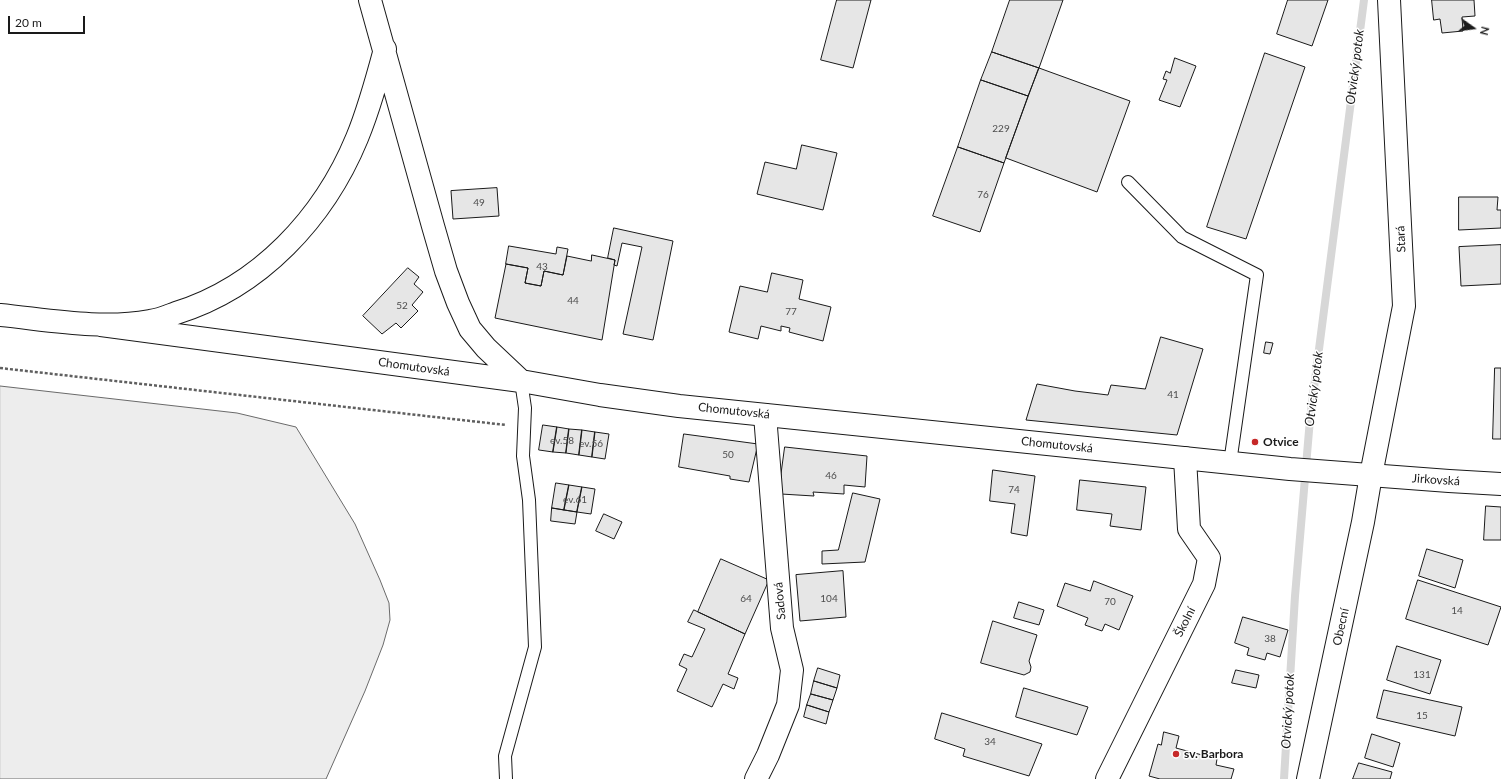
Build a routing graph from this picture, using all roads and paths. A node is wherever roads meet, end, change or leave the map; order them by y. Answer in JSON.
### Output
{"nodes":[{"id":1,"x":370,"y":0,"type":"edge"},
{"id":2,"x":1389,"y":0,"type":"edge"},
{"id":3,"x":385,"y":49,"type":"junction"},
{"id":4,"x":1128,"y":182,"type":"dead end"},
{"id":5,"x":0,"y":315,"type":"edge"},
{"id":6,"x":100,"y":326,"type":"junction"},
{"id":7,"x":0,"y":368,"type":"edge"},
{"id":8,"x":521,"y":381,"type":"junction"},
{"id":9,"x":765,"y":415,"type":"junction"},
{"id":10,"x":524,"y":428,"type":"junction"},
{"id":11,"x":1185,"y":458,"type":"junction"},
{"id":12,"x":1230,"y":463,"type":"junction"},
{"id":13,"x":1371,"y":475,"type":"junction"},
{"id":14,"x":1501,"y":484,"type":"edge"},
{"id":15,"x":506,"y":779,"type":"edge"},
{"id":16,"x":756,"y":779,"type":"edge"},
{"id":17,"x":1107,"y":779,"type":"edge"},
{"id":18,"x":1308,"y":779,"type":"edge"}],
"edges":[{"from":1,"to":3,"type":"main road"},
{"from":2,"to":13,"type":"main road","name":"Stará"},
{"from":3,"to":6,"type":"main road"},
{"from":3,"to":8,"type":"main road"},
{"from":4,"to":12,"type":"lane"},
{"from":5,"to":6,"type":"main road"},
{"from":6,"to":8,"type":"main road","name":"Chomutovská"},
{"from":7,"to":10,"type":"path"},
{"from":8,"to":9,"type":"main road","name":"Chomutovská"},
{"from":8,"to":10,"type":"lane"},
{"from":9,"to":11,"type":"main road","name":"Chomutovská"},
{"from":9,"to":16,"type":"main road","name":"Sadová"},
{"from":10,"to":15,"type":"lane"},
{"from":11,"to":12,"type":"main road","name":"Chomutovská"},
{"from":11,"to":17,"type":"main road","name":"Školní"},
{"from":12,"to":13,"type":"main road","name":"Chomutovská"},
{"from":13,"to":14,"type":"main road","name":"Jirkovská"},
{"from":13,"to":18,"type":"main road","name":"Obecní"}]}
